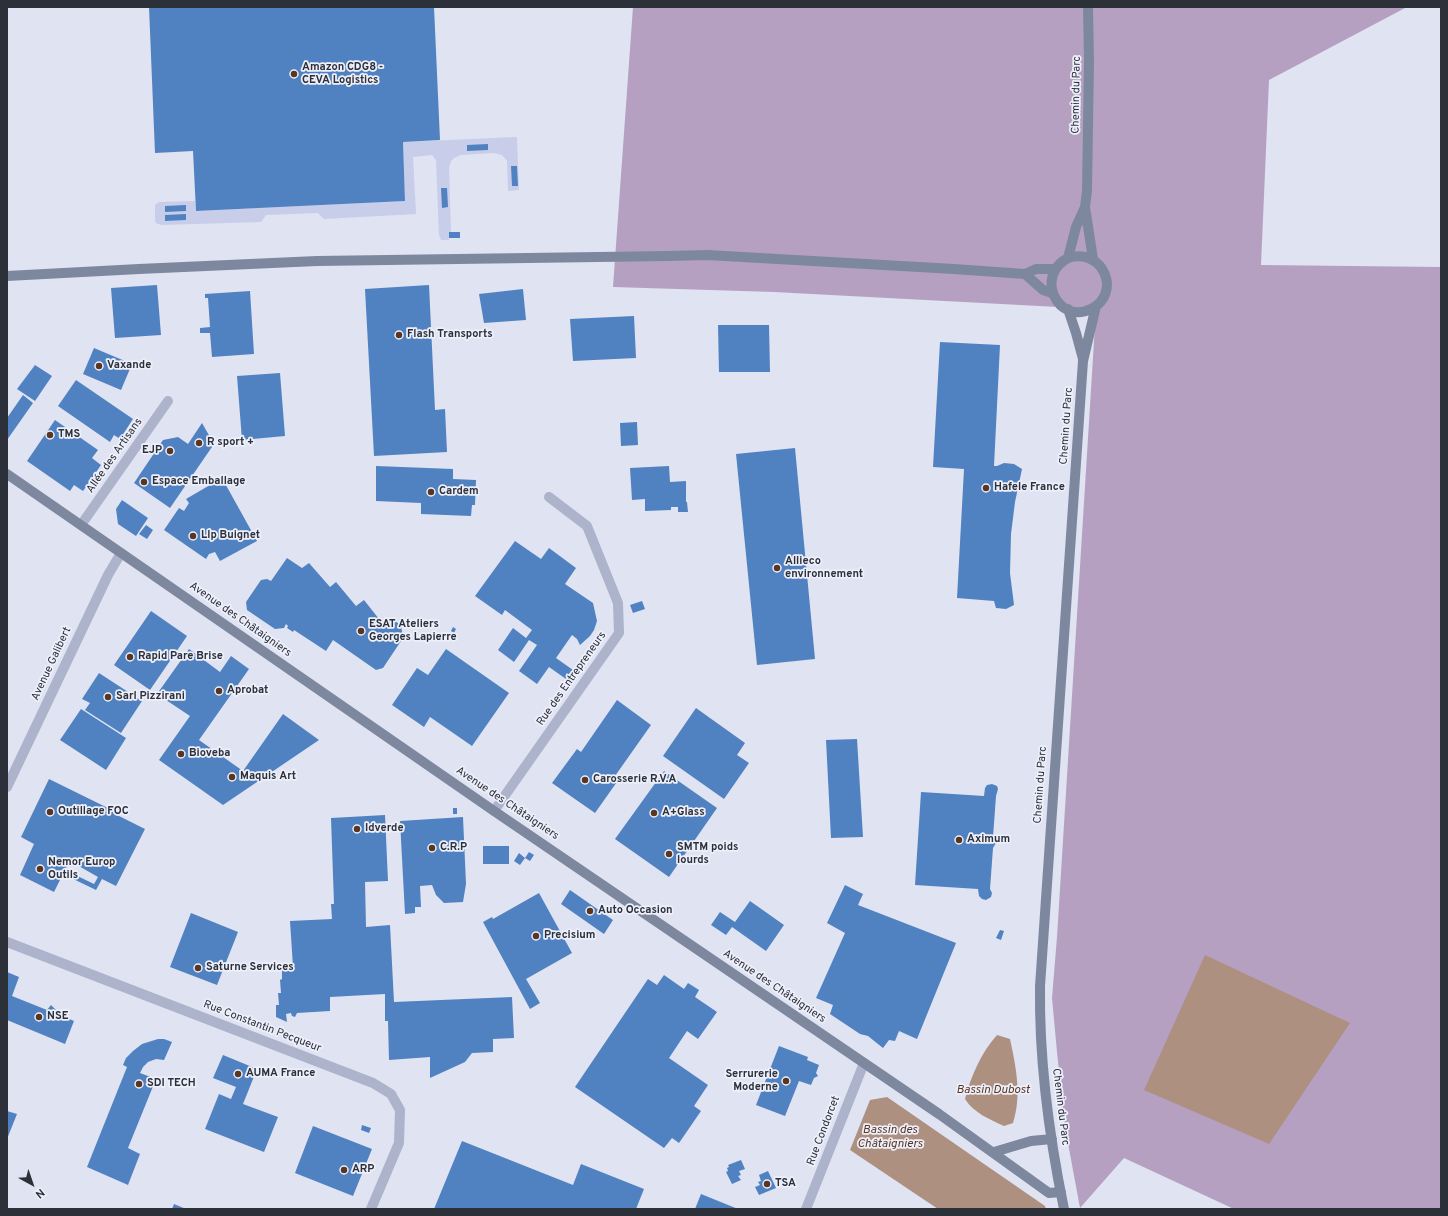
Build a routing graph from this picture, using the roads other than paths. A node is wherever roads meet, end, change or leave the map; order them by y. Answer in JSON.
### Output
{"nodes":[{"id":1,"x":1088,"y":7,"type":"edge"},
{"id":2,"x":1085,"y":207,"type":"junction"},
{"id":3,"x":1068,"y":258,"type":"junction"},
{"id":4,"x":1093,"y":259,"type":"junction"},
{"id":5,"x":1055,"y":269,"type":"junction"},
{"id":6,"x":1025,"y":274,"type":"junction"},
{"id":7,"x":7,"y":276,"type":"edge"},
{"id":8,"x":1052,"y":293,"type":"junction"},
{"id":9,"x":1096,"y":306,"type":"junction"},
{"id":10,"x":1068,"y":309,"type":"junction"},
{"id":11,"x":1083,"y":361,"type":"junction"},
{"id":12,"x":168,"y":401,"type":"dead end"},
{"id":13,"x":7,"y":474,"type":"edge"},
{"id":14,"x":549,"y":496,"type":"dead end"},
{"id":15,"x":81,"y":525,"type":"junction"},
{"id":16,"x":121,"y":553,"type":"junction"},
{"id":17,"x":7,"y":787,"type":"edge"},
{"id":18,"x":494,"y":811,"type":"junction"},
{"id":19,"x":7,"y":942,"type":"edge"},
{"id":20,"x":864,"y":1063,"type":"junction"},
{"id":21,"x":1052,"y":1138,"type":"junction"},
{"id":22,"x":994,"y":1152,"type":"junction"},
{"id":23,"x":1061,"y":1192,"type":"junction"},
{"id":24,"x":371,"y":1209,"type":"edge"},
{"id":25,"x":806,"y":1209,"type":"edge"},
{"id":26,"x":1064,"y":1209,"type":"edge"}],
"edges":[{"from":1,"to":2,"type":"street","name":"Chemin du Parc"},
{"from":2,"to":3,"type":"street"},
{"from":2,"to":4,"type":"street"},
{"from":3,"to":4,"type":"street"},
{"from":3,"to":5,"type":"street"},
{"from":4,"to":9,"type":"street"},
{"from":5,"to":6,"type":"street"},
{"from":5,"to":8,"type":"street"},
{"from":6,"to":7,"type":"street"},
{"from":6,"to":8,"type":"street"},
{"from":8,"to":10,"type":"street"},
{"from":9,"to":10,"type":"street"},
{"from":9,"to":11,"type":"street"},
{"from":10,"to":11,"type":"street"},
{"from":11,"to":21,"type":"street","name":"Chemin du Parc"},
{"from":12,"to":15,"type":"street","name":"Allée des Artisans"},
{"from":13,"to":15,"type":"street","name":"Avenue des Châtaigniers"},
{"from":14,"to":18,"type":"street","name":"Rue des Entrepreneurs"},
{"from":15,"to":16,"type":"street","name":"Avenue des Châtaigniers"},
{"from":16,"to":17,"type":"street","name":"Avenue Galibert"},
{"from":16,"to":18,"type":"street","name":"Avenue des Châtaigniers"},
{"from":18,"to":20,"type":"street","name":"Avenue des Châtaigniers"},
{"from":19,"to":24,"type":"street","name":"Rue Constantin Pecqueur"},
{"from":20,"to":22,"type":"street","name":"Avenue des Châtaigniers"},
{"from":20,"to":25,"type":"street","name":"Rue Condorcet"},
{"from":21,"to":22,"type":"street"},
{"from":21,"to":23,"type":"street","name":"Chemin du Parc"},
{"from":22,"to":23,"type":"street","name":"Avenue des Châtaigniers"},
{"from":23,"to":26,"type":"street","name":"Chemin du Parc"}]}
